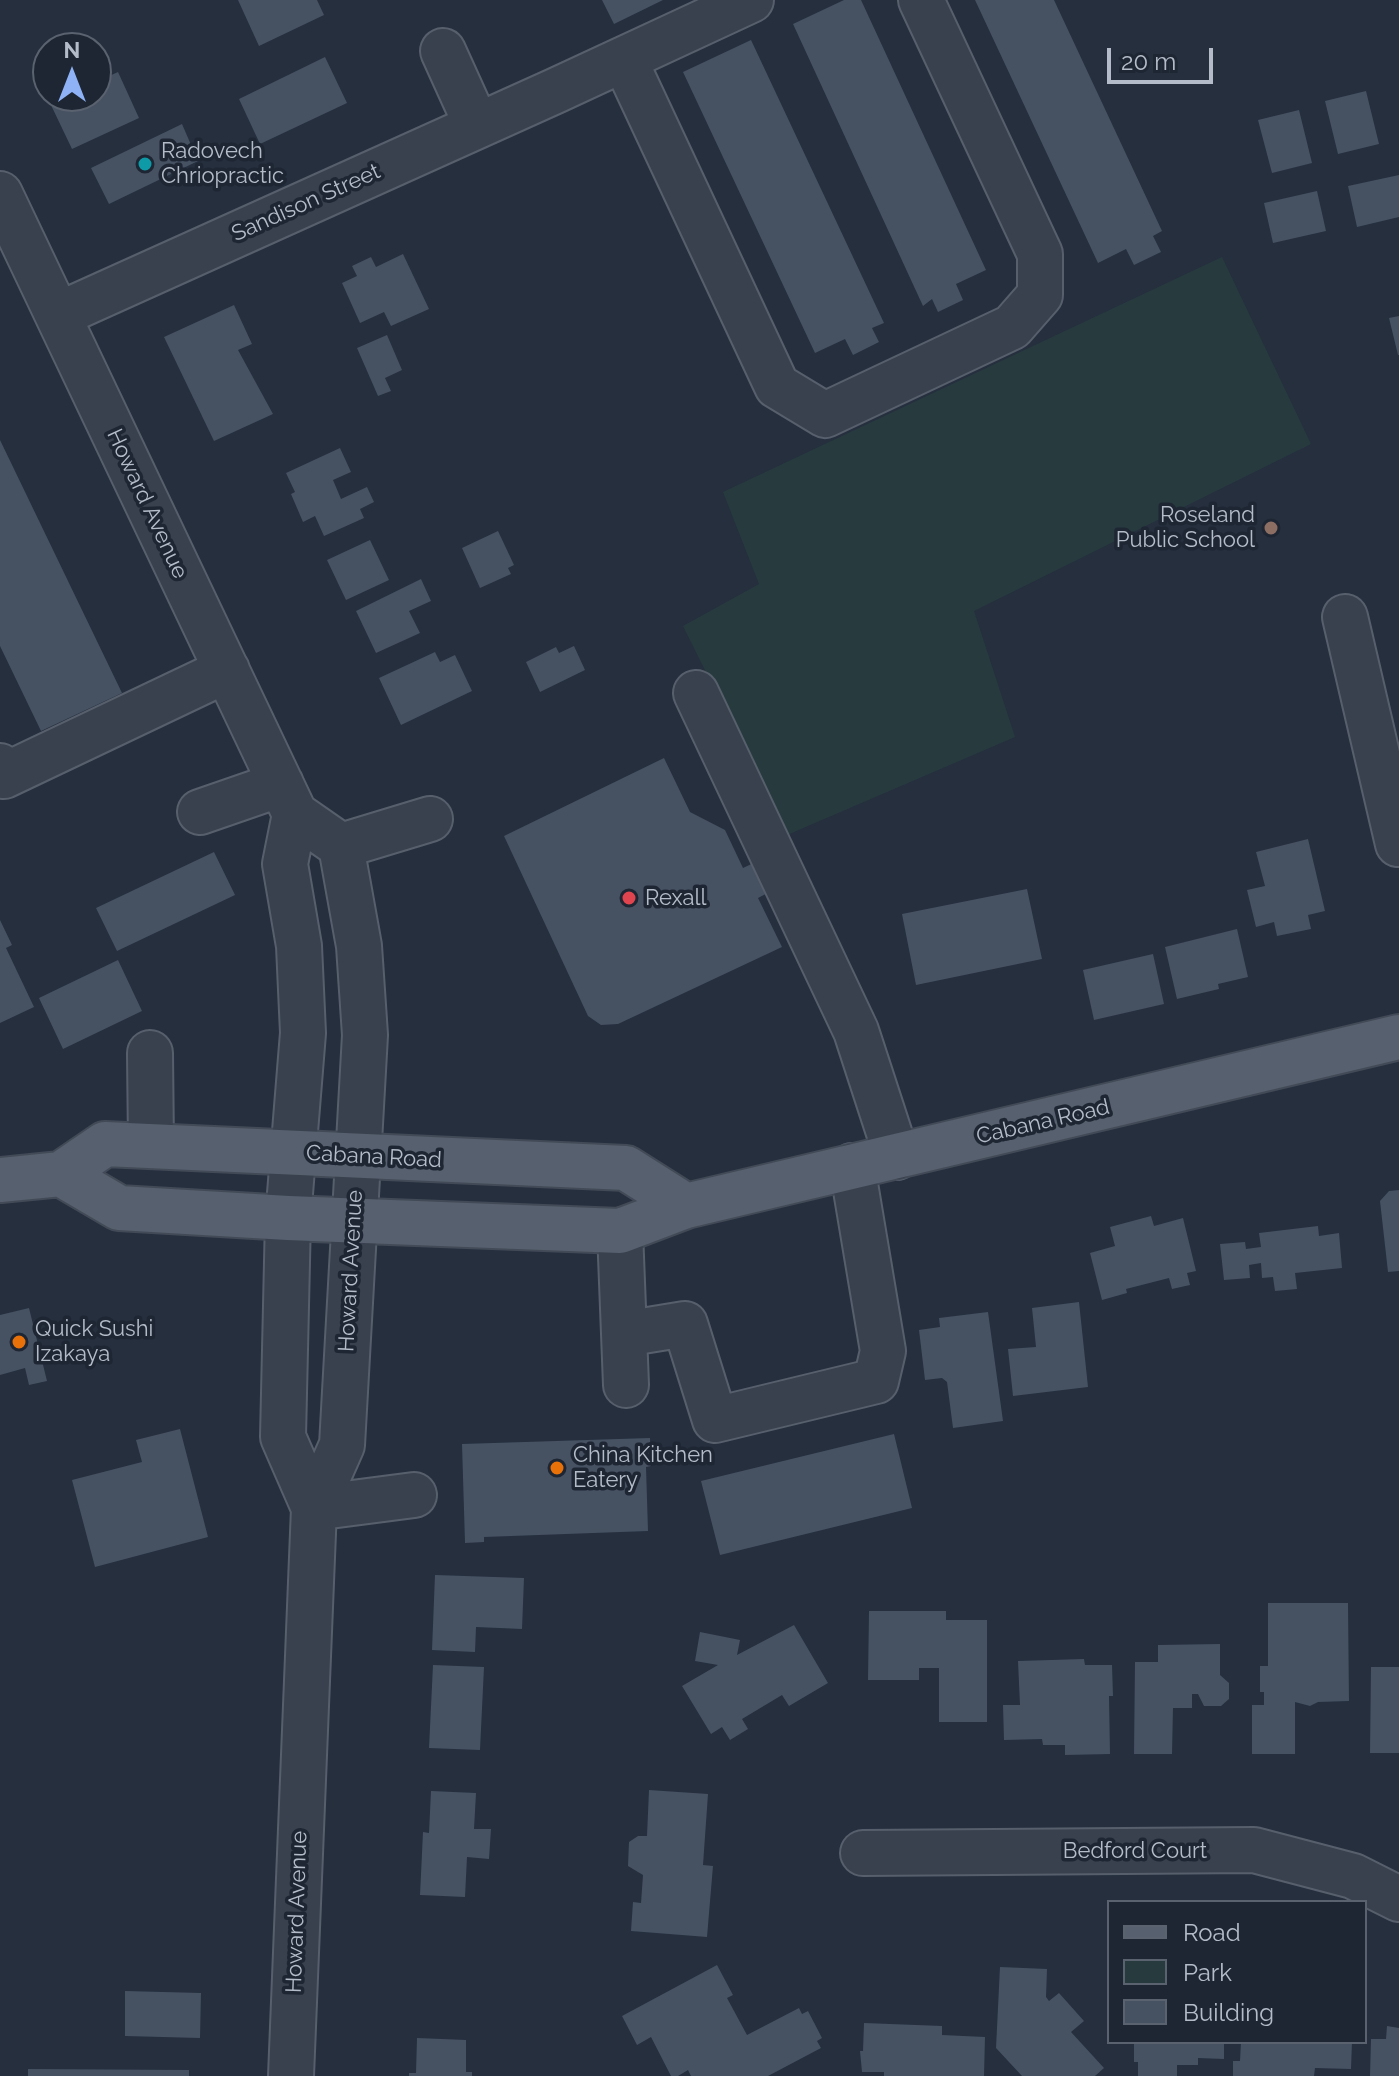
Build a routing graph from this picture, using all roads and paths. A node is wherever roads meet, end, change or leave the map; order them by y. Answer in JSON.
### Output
{"nodes":[{"id":1,"x":751,"y":0,"type":"edge"},
{"id":2,"x":921,"y":0,"type":"edge"},
{"id":3,"x":443,"y":51,"type":"dead end"},
{"id":4,"x":624,"y":59,"type":"junction"},
{"id":5,"x":477,"y":126,"type":"junction"},
{"id":6,"x":0,"y":194,"type":"edge"},
{"id":7,"x":58,"y":315,"type":"junction"},
{"id":8,"x":1345,"y":617,"type":"dead end"},
{"id":9,"x":227,"y":670,"type":"junction"},
{"id":10,"x":696,"y":693,"type":"dead end"},
{"id":11,"x":0,"y":766,"type":"edge"},
{"id":12,"x":288,"y":799,"type":"junction"},
{"id":13,"x":200,"y":812,"type":"dead end"},
{"id":14,"x":430,"y":819,"type":"dead end"},
{"id":15,"x":1399,"y":845,"type":"edge"},
{"id":16,"x":341,"y":846,"type":"junction"},
{"id":17,"x":1399,"y":1037,"type":"edge"},
{"id":18,"x":150,"y":1053,"type":"dead end"},
{"id":19,"x":151,"y":1146,"type":"junction"},
{"id":20,"x":294,"y":1153,"type":"junction"},
{"id":21,"x":357,"y":1157,"type":"junction"},
{"id":22,"x":897,"y":1157,"type":"junction"},
{"id":23,"x":852,"y":1166,"type":"junction"},
{"id":24,"x":61,"y":1174,"type":"junction"},
{"id":25,"x":0,"y":1180,"type":"edge"},
{"id":26,"x":686,"y":1206,"type":"junction"},
{"id":27,"x":288,"y":1218,"type":"junction"},
{"id":28,"x":354,"y":1221,"type":"junction"},
{"id":29,"x":620,"y":1231,"type":"junction"},
{"id":30,"x":624,"y":1334,"type":"junction"},
{"id":31,"x":626,"y":1385,"type":"dead end"},
{"id":32,"x":414,"y":1495,"type":"dead end"},
{"id":33,"x":314,"y":1508,"type":"junction"},
{"id":34,"x":863,"y":1853,"type":"dead end"},
{"id":35,"x":1399,"y":1899,"type":"edge"},
{"id":36,"x":291,"y":2076,"type":"edge"}],
"edges":[{"from":1,"to":4,"type":"street","name":"Sandison Street"},
{"from":2,"to":4,"type":"street"},
{"from":3,"to":5,"type":"street"},
{"from":4,"to":5,"type":"street","name":"Sandison Street"},
{"from":5,"to":7,"type":"street","name":"Sandison Street"},
{"from":6,"to":7,"type":"street","name":"Howard Avenue"},
{"from":7,"to":9,"type":"street","name":"Howard Avenue"},
{"from":8,"to":15,"type":"street"},
{"from":9,"to":11,"type":"street"},
{"from":9,"to":12,"type":"street","name":"Howard Avenue"},
{"from":10,"to":22,"type":"street"},
{"from":12,"to":13,"type":"street"},
{"from":12,"to":16,"type":"street","name":"Howard Avenue"},
{"from":12,"to":20,"type":"street","name":"Howard Avenue"},
{"from":14,"to":16,"type":"street"},
{"from":16,"to":21,"type":"street","name":"Howard Avenue"},
{"from":17,"to":22,"type":"main road","name":"Cabana Road"},
{"from":18,"to":19,"type":"street"},
{"from":19,"to":20,"type":"main road","name":"Cabana Road"},
{"from":19,"to":24,"type":"main road","name":"Cabana Road"},
{"from":20,"to":21,"type":"main road","name":"Cabana Road"},
{"from":20,"to":27,"type":"street","name":"Howard Avenue"},
{"from":21,"to":26,"type":"main road","name":"Cabana Road"},
{"from":21,"to":28,"type":"street","name":"Howard Avenue"},
{"from":22,"to":23,"type":"main road","name":"Cabana Road"},
{"from":23,"to":26,"type":"main road","name":"Cabana Road"},
{"from":23,"to":30,"type":"street"},
{"from":24,"to":25,"type":"main road","name":"Cabana Road"},
{"from":24,"to":27,"type":"main road","name":"Cabana Road"},
{"from":26,"to":29,"type":"main road","name":"Cabana Road"},
{"from":27,"to":28,"type":"main road","name":"Cabana Road"},
{"from":27,"to":33,"type":"street","name":"Howard Avenue"},
{"from":28,"to":29,"type":"main road","name":"Cabana Road"},
{"from":28,"to":33,"type":"street","name":"Howard Avenue"},
{"from":29,"to":30,"type":"street"},
{"from":30,"to":31,"type":"street"},
{"from":32,"to":33,"type":"street"},
{"from":33,"to":36,"type":"street","name":"Howard Avenue"},
{"from":34,"to":35,"type":"street","name":"Bedford Court"}]}
